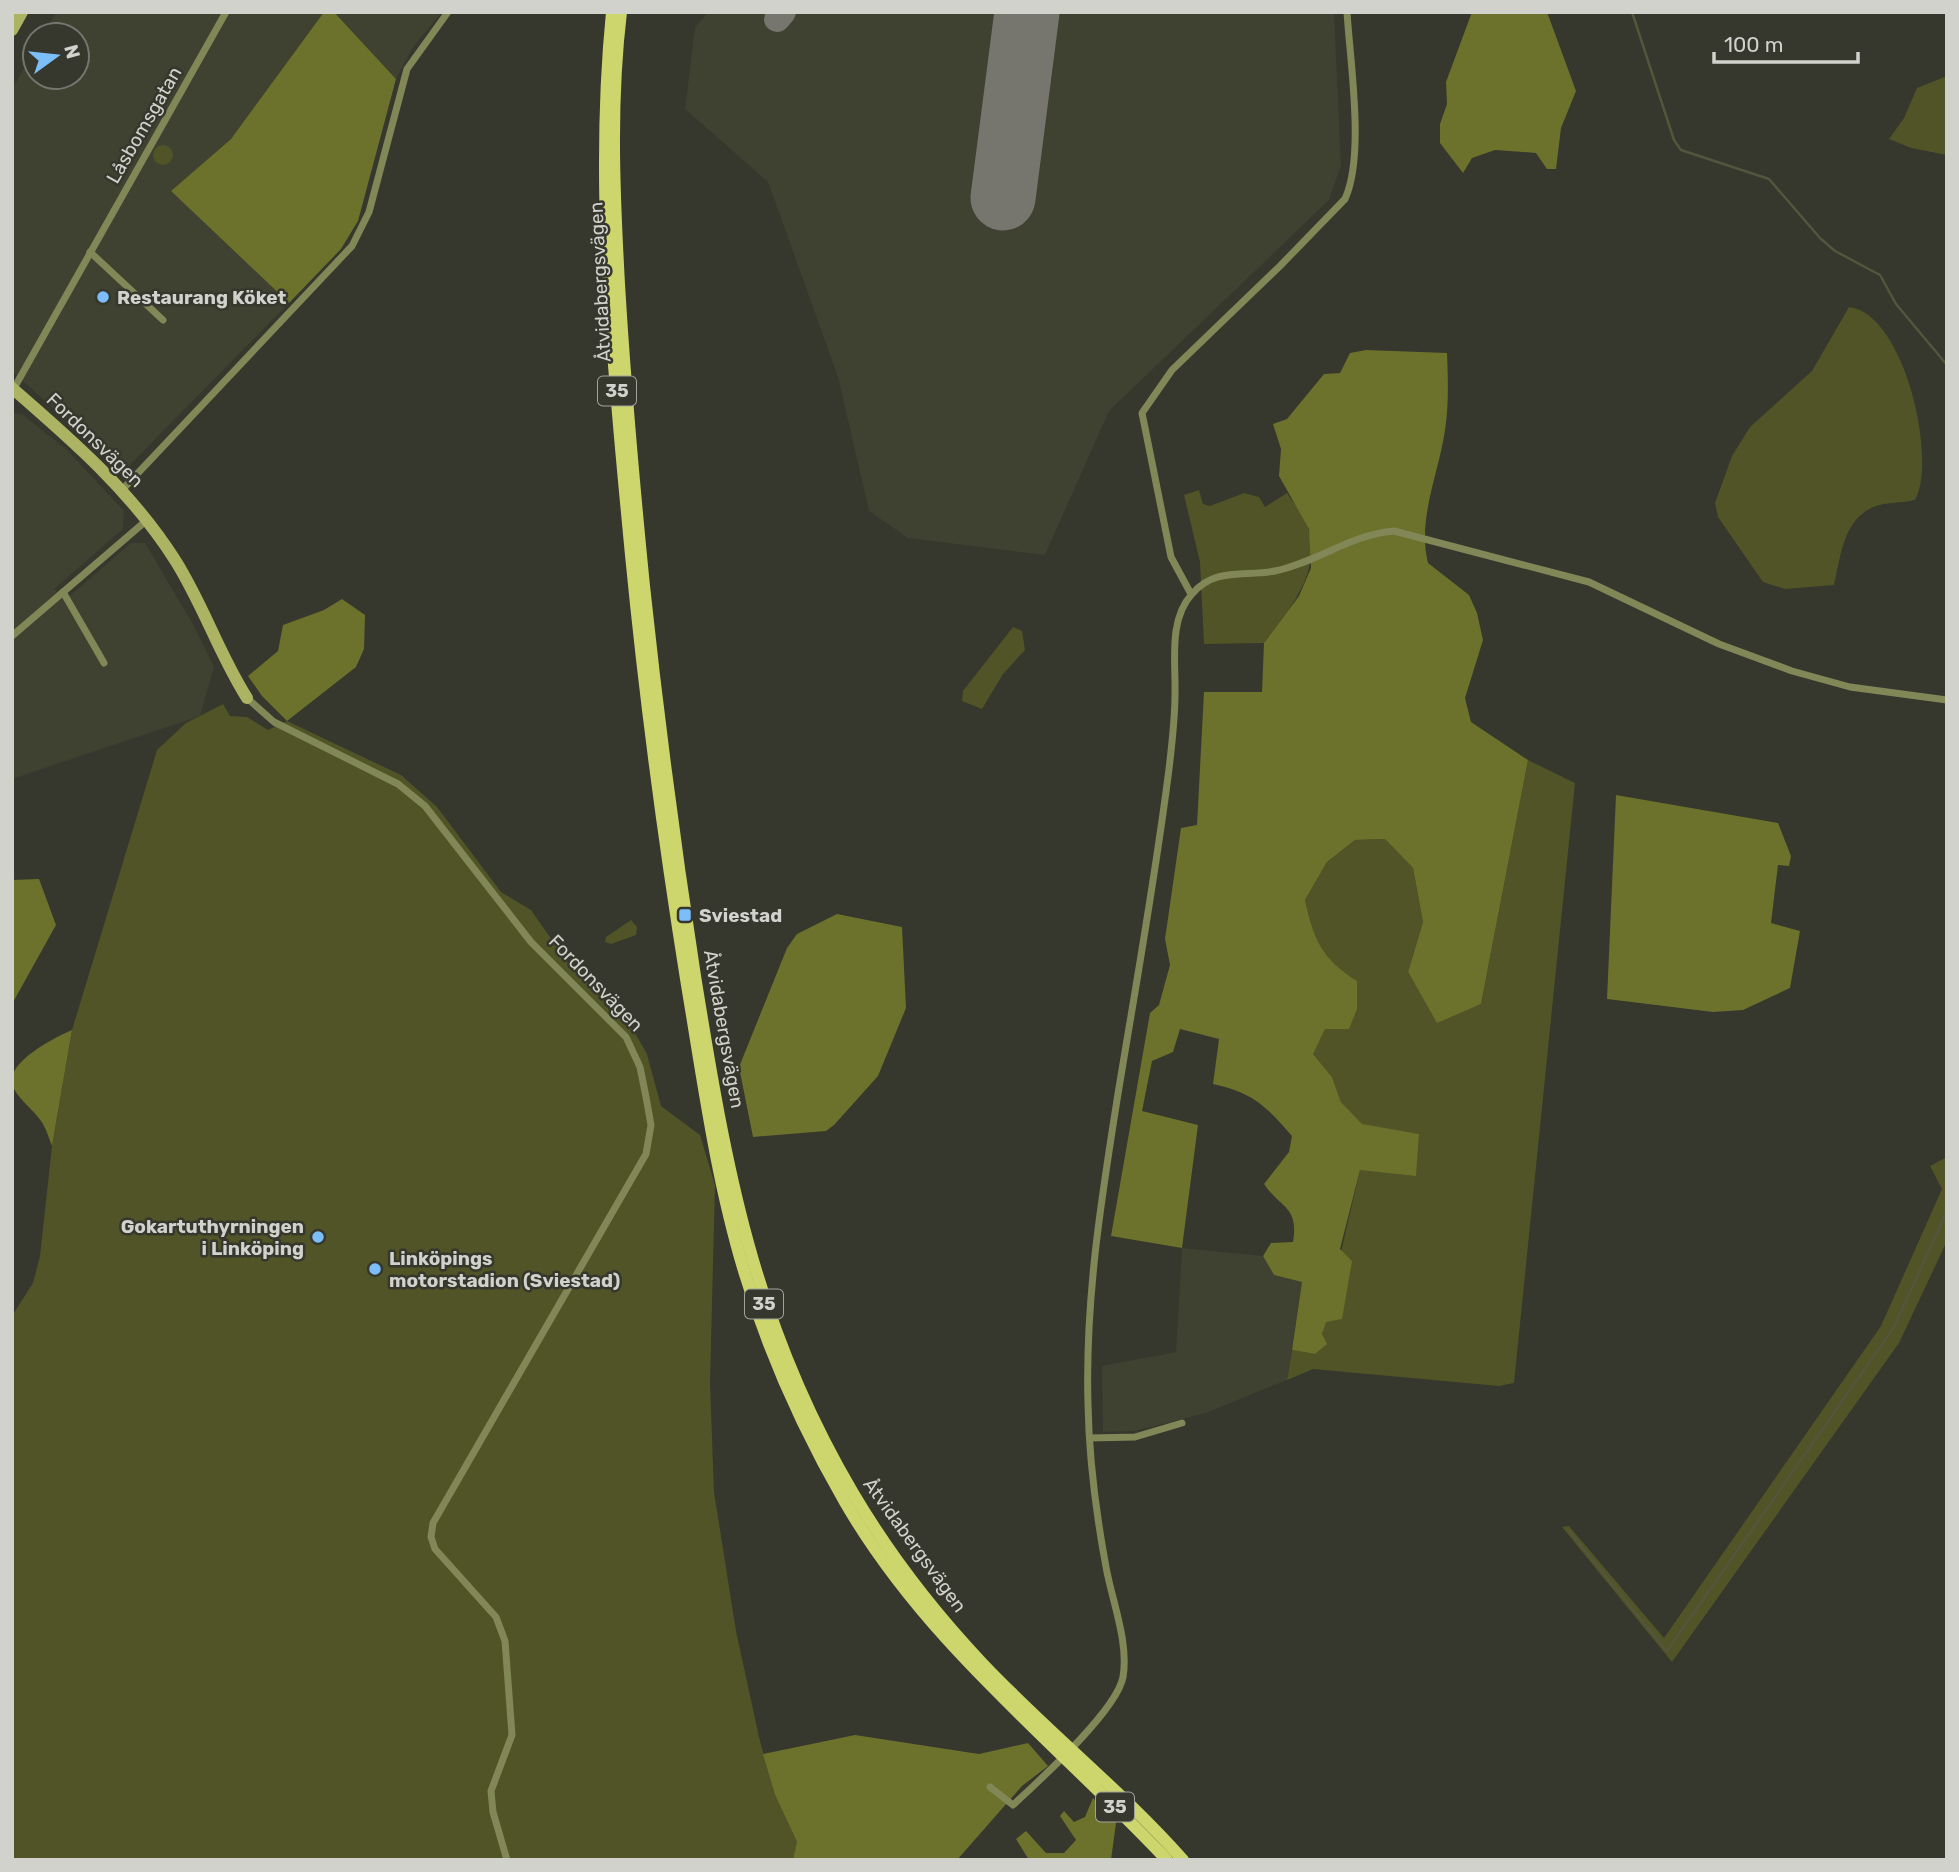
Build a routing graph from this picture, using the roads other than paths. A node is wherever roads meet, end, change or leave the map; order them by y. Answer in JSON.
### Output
{"nodes":[{"id":1,"x":22,"y":12,"type":"edge"},
{"id":2,"x":226,"y":12,"type":"edge"},
{"id":3,"x":448,"y":12,"type":"edge"},
{"id":4,"x":612,"y":12,"type":"edge"},
{"id":5,"x":621,"y":12,"type":"edge"},
{"id":6,"x":1347,"y":12,"type":"edge"},
{"id":7,"x":12,"y":30,"type":"edge"},
{"id":8,"x":90,"y":252,"type":"junction"},
{"id":9,"x":163,"y":320,"type":"dead end"},
{"id":10,"x":13,"y":389,"type":"edge"},
{"id":11,"x":122,"y":490,"type":"junction"},
{"id":12,"x":146,"y":520,"type":"junction"},
{"id":13,"x":63,"y":592,"type":"junction"},
{"id":14,"x":1191,"y":594,"type":"junction"},
{"id":15,"x":12,"y":636,"type":"edge"},
{"id":16,"x":104,"y":663,"type":"dead end"},
{"id":17,"x":247,"y":698,"type":"joint"},
{"id":18,"x":1947,"y":700,"type":"edge"},
{"id":19,"x":1182,"y":1423,"type":"dead end"},
{"id":20,"x":1090,"y":1438,"type":"junction"},
{"id":21,"x":1065,"y":1751,"type":"junction"},
{"id":22,"x":990,"y":1787,"type":"dead end"},
{"id":23,"x":507,"y":1860,"type":"edge"},
{"id":24,"x":1167,"y":1860,"type":"edge"},
{"id":25,"x":1183,"y":1860,"type":"edge"}],
"edges":[{"from":1,"to":7,"type":"street"},
{"from":2,"to":8,"type":"street","name":"Låsbomsgatan"},
{"from":3,"to":11,"type":"street"},
{"from":4,"to":21,"type":"main road","name":"Åtvidabergsvägen","number":"35"},
{"from":5,"to":21,"type":"main road","name":"Åtvidabergsvägen","number":"35"},
{"from":6,"to":14,"type":"street"},
{"from":8,"to":9,"type":"street"},
{"from":8,"to":10,"type":"street","name":"Låsbomsgatan"},
{"from":10,"to":11,"type":"street","name":"Fordonsvägen"},
{"from":11,"to":12,"type":"street","name":"Fordonsvägen"},
{"from":12,"to":13,"type":"street"},
{"from":12,"to":17,"type":"street","name":"Fordonsvägen"},
{"from":13,"to":15,"type":"street"},
{"from":13,"to":16,"type":"street"},
{"from":14,"to":18,"type":"street"},
{"from":14,"to":20,"type":"street"},
{"from":17,"to":23,"type":"street","name":"Fordonsvägen"},
{"from":19,"to":20,"type":"street"},
{"from":20,"to":21,"type":"street"},
{"from":21,"to":22,"type":"street"},
{"from":21,"to":24,"type":"main road","name":"Åtvidabergsvägen","number":"35"},
{"from":21,"to":25,"type":"main road","name":"Åtvidabergsvägen","number":"35"}]}
